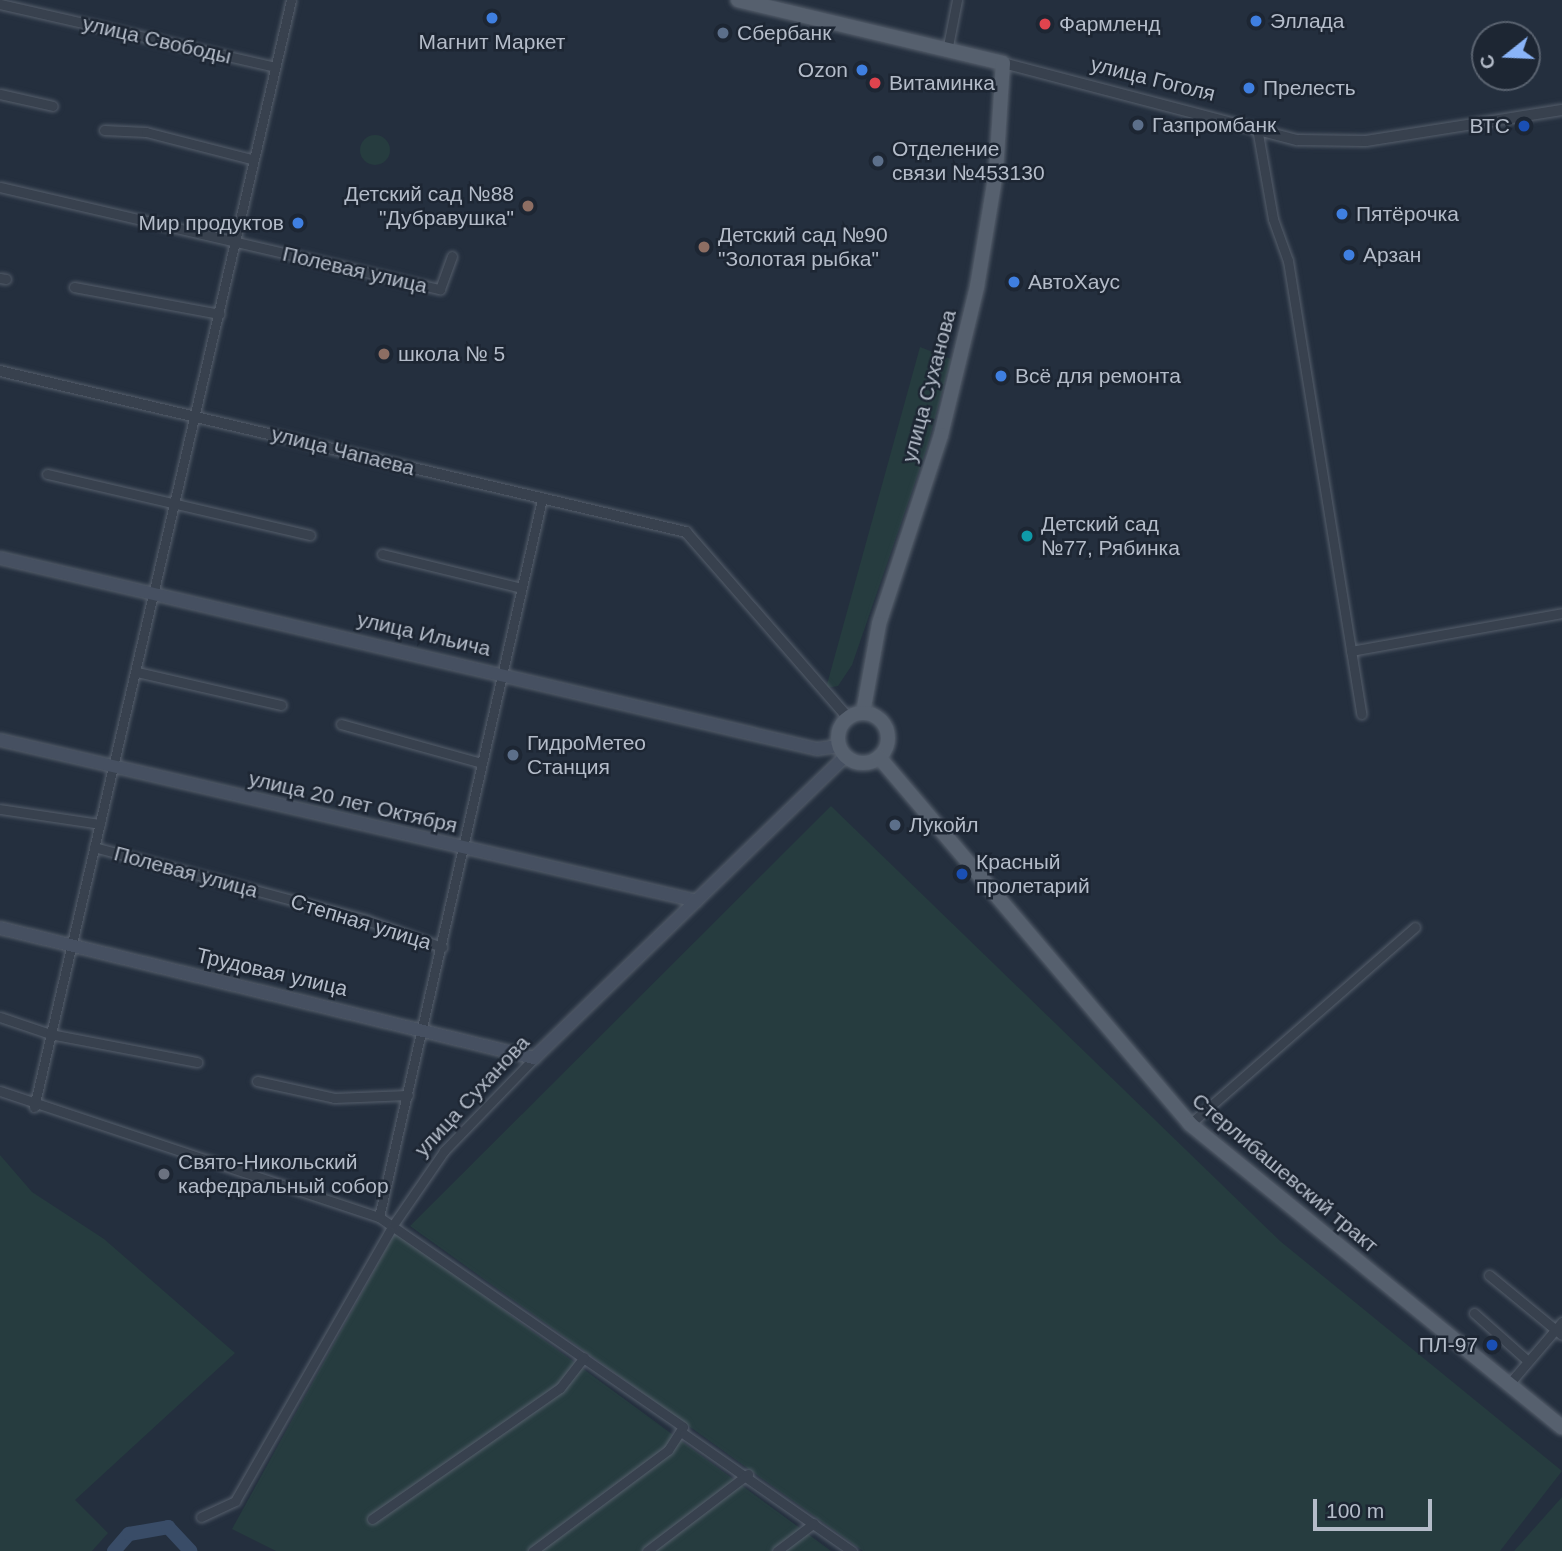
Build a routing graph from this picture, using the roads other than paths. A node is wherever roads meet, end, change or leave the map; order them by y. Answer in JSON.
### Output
{"nodes":[{"id":1,"x":291,"y":0,"type":"edge"},
{"id":2,"x":738,"y":0,"type":"edge"},
{"id":3,"x":957,"y":0,"type":"edge"},
{"id":4,"x":0,"y":4,"type":"edge"},
{"id":5,"x":947,"y":46,"type":"junction"},
{"id":6,"x":1003,"y":63,"type":"junction"},
{"id":7,"x":274,"y":67,"type":"junction"},
{"id":8,"x":0,"y":94,"type":"edge"},
{"id":9,"x":53,"y":106,"type":"dead end"},
{"id":10,"x":1562,"y":110,"type":"edge"},
{"id":11,"x":1257,"y":128,"type":"junction"},
{"id":12,"x":104,"y":130,"type":"dead end"},
{"id":13,"x":251,"y":159,"type":"junction"},
{"id":14,"x":0,"y":187,"type":"edge"},
{"id":15,"x":235,"y":243,"type":"junction"},
{"id":16,"x":452,"y":256,"type":"dead end"},
{"id":17,"x":74,"y":288,"type":"dead end"},
{"id":18,"x":220,"y":314,"type":"junction"},
{"id":19,"x":0,"y":371,"type":"edge"},
{"id":20,"x":199,"y":416,"type":"junction"},
{"id":21,"x":47,"y":474,"type":"dead end"},
{"id":22,"x":542,"y":499,"type":"junction"},
{"id":23,"x":177,"y":505,"type":"junction"},
{"id":24,"x":310,"y":535,"type":"dead end"},
{"id":25,"x":382,"y":554,"type":"dead end"},
{"id":26,"x":0,"y":558,"type":"edge"},
{"id":27,"x":522,"y":588,"type":"junction"},
{"id":28,"x":156,"y":594,"type":"junction"},
{"id":29,"x":1562,"y":613,"type":"edge"},
{"id":30,"x":1351,"y":651,"type":"junction"},
{"id":31,"x":502,"y":671,"type":"junction"},
{"id":32,"x":137,"y":672,"type":"junction"},
{"id":33,"x":281,"y":705,"type":"dead end"},
{"id":34,"x":863,"y":713,"type":"junction"},
{"id":35,"x":1361,"y":714,"type":"dead end"},
{"id":36,"x":848,"y":718,"type":"junction"},
{"id":37,"x":341,"y":724,"type":"dead end"},
{"id":38,"x":0,"y":740,"type":"edge"},
{"id":39,"x":843,"y":751,"type":"junction"},
{"id":40,"x":879,"y":757,"type":"junction"},
{"id":41,"x":482,"y":763,"type":"junction"},
{"id":42,"x":115,"y":765,"type":"junction"},
{"id":43,"x":0,"y":809,"type":"edge"},
{"id":44,"x":100,"y":824,"type":"junction"},
{"id":45,"x":94,"y":847,"type":"junction"},
{"id":46,"x":463,"y":848,"type":"junction"},
{"id":47,"x":279,"y":897,"type":"joint"},
{"id":48,"x":698,"y":901,"type":"junction"},
{"id":49,"x":1415,"y":927,"type":"dead end"},
{"id":50,"x":0,"y":928,"type":"edge"},
{"id":51,"x":69,"y":946,"type":"junction"},
{"id":52,"x":442,"y":947,"type":"junction"},
{"id":53,"x":0,"y":1017,"type":"edge"},
{"id":54,"x":424,"y":1026,"type":"junction"},
{"id":55,"x":50,"y":1034,"type":"junction"},
{"id":56,"x":534,"y":1058,"type":"junction"},
{"id":57,"x":197,"y":1062,"type":"dead end"},
{"id":58,"x":257,"y":1081,"type":"dead end"},
{"id":59,"x":0,"y":1091,"type":"edge"},
{"id":60,"x":408,"y":1095,"type":"junction"},
{"id":61,"x":34,"y":1107,"type":"junction"},
{"id":62,"x":1190,"y":1124,"type":"junction"},
{"id":63,"x":379,"y":1217,"type":"junction"},
{"id":64,"x":393,"y":1225,"type":"junction"},
{"id":65,"x":1489,"y":1275,"type":"dead end"},
{"id":66,"x":1474,"y":1313,"type":"dead end"},
{"id":67,"x":1560,"y":1329,"type":"edge"},
{"id":68,"x":584,"y":1357,"type":"junction"},
{"id":69,"x":1528,"y":1361,"type":"junction"},
{"id":70,"x":1508,"y":1384,"type":"junction"},
{"id":71,"x":1562,"y":1427,"type":"edge"},
{"id":72,"x":684,"y":1434,"type":"junction"},
{"id":73,"x":748,"y":1474,"type":"junction"},
{"id":74,"x":201,"y":1517,"type":"dead end"},
{"id":75,"x":372,"y":1519,"type":"dead end"},
{"id":76,"x":814,"y":1523,"type":"junction"},
{"id":77,"x":533,"y":1551,"type":"edge"},
{"id":78,"x":647,"y":1551,"type":"edge"},
{"id":79,"x":777,"y":1551,"type":"edge"},
{"id":80,"x":852,"y":1551,"type":"edge"}],
"edges":[{"from":1,"to":7,"type":"street","name":"Полевая улица"},
{"from":2,"to":5,"type":"main road","name":"улица Гоголя"},
{"from":3,"to":5,"type":"street"},
{"from":4,"to":7,"type":"street","name":"улица Свободы"},
{"from":5,"to":6,"type":"main road","name":"улица Гоголя"},
{"from":6,"to":11,"type":"street","name":"улица Гоголя"},
{"from":6,"to":34,"type":"main road","name":"улица Суханова"},
{"from":7,"to":13,"type":"street","name":"Полевая улица"},
{"from":8,"to":9,"type":"street"},
{"from":10,"to":11,"type":"street","name":"улица Гоголя"},
{"from":11,"to":30,"type":"street"},
{"from":12,"to":13,"type":"street"},
{"from":13,"to":15,"type":"street","name":"Полевая улица"},
{"from":14,"to":15,"type":"street"},
{"from":15,"to":16,"type":"street","name":"Полевая улица"},
{"from":15,"to":18,"type":"street","name":"Полевая улица"},
{"from":17,"to":18,"type":"street"},
{"from":18,"to":20,"type":"street","name":"Полевая улица"},
{"from":19,"to":20,"type":"street","name":"улица Чапаева"},
{"from":20,"to":22,"type":"street","name":"улица Чапаева"},
{"from":20,"to":23,"type":"street","name":"Полевая улица"},
{"from":21,"to":23,"type":"street"},
{"from":22,"to":27,"type":"street","name":"Степная улица"},
{"from":22,"to":36,"type":"street","name":"улица Чапаева"},
{"from":23,"to":24,"type":"street"},
{"from":23,"to":28,"type":"street","name":"Полевая улица"},
{"from":25,"to":27,"type":"street"},
{"from":26,"to":28,"type":"main road","name":"улица Ильича"},
{"from":27,"to":31,"type":"street","name":"Степная улица"},
{"from":28,"to":31,"type":"main road","name":"улица Ильича"},
{"from":28,"to":32,"type":"street","name":"Полевая улица"},
{"from":29,"to":30,"type":"street"},
{"from":30,"to":35,"type":"street"},
{"from":31,"to":39,"type":"main road","name":"улица Ильича"},
{"from":31,"to":41,"type":"street","name":"Степная улица"},
{"from":32,"to":33,"type":"street"},
{"from":32,"to":42,"type":"street","name":"Полевая улица"},
{"from":34,"to":36,"type":"main road"},
{"from":34,"to":40,"type":"main road"},
{"from":36,"to":39,"type":"main road"},
{"from":37,"to":41,"type":"street"},
{"from":38,"to":42,"type":"main road","name":"улица 20 лет Октября"},
{"from":39,"to":40,"type":"main road"},
{"from":39,"to":48,"type":"main road","name":"улица Суханова"},
{"from":40,"to":62,"type":"main road","name":"Стерлибашевский тракт"},
{"from":41,"to":46,"type":"street","name":"Степная улица"},
{"from":42,"to":44,"type":"street","name":"Полевая улица"},
{"from":42,"to":46,"type":"main road","name":"улица 20 лет Октября"},
{"from":43,"to":44,"type":"street","name":"Полевая улица"},
{"from":44,"to":45,"type":"street","name":"Полевая улица"},
{"from":45,"to":47,"type":"street","name":"Полевая улица"},
{"from":45,"to":51,"type":"street","name":"Полевая улица"},
{"from":46,"to":48,"type":"main road","name":"улица 20 лет Октября"},
{"from":46,"to":52,"type":"street","name":"Степная улица"},
{"from":47,"to":52,"type":"street","name":"Степная улица"},
{"from":48,"to":56,"type":"main road","name":"улица Суханова"},
{"from":49,"to":62,"type":"street"},
{"from":50,"to":51,"type":"main road","name":"Трудовая улица"},
{"from":51,"to":54,"type":"main road","name":"Трудовая улица"},
{"from":51,"to":55,"type":"street","name":"Полевая улица"},
{"from":52,"to":54,"type":"street","name":"Степная улица"},
{"from":53,"to":55,"type":"street"},
{"from":54,"to":56,"type":"main road","name":"Трудовая улица"},
{"from":54,"to":60,"type":"street","name":"Степная улица"},
{"from":55,"to":57,"type":"street"},
{"from":55,"to":61,"type":"street","name":"Полевая улица"},
{"from":56,"to":64,"type":"street","name":"улица Суханова"},
{"from":58,"to":60,"type":"street"},
{"from":59,"to":61,"type":"street"},
{"from":60,"to":63,"type":"street","name":"Степная улица"},
{"from":61,"to":63,"type":"street"},
{"from":62,"to":70,"type":"main road","name":"Стерлибашевский тракт"},
{"from":63,"to":64,"type":"street"},
{"from":64,"to":68,"type":"street"},
{"from":64,"to":74,"type":"street","name":"улица Суханова"},
{"from":65,"to":67,"type":"street"},
{"from":66,"to":69,"type":"street"},
{"from":67,"to":69,"type":"street"},
{"from":68,"to":72,"type":"street"},
{"from":68,"to":75,"type":"street"},
{"from":69,"to":70,"type":"street"},
{"from":70,"to":71,"type":"main road","name":"Стерлибашевский тракт"},
{"from":72,"to":73,"type":"street"},
{"from":72,"to":77,"type":"street"},
{"from":73,"to":76,"type":"street"},
{"from":73,"to":78,"type":"street"},
{"from":76,"to":79,"type":"street"},
{"from":76,"to":80,"type":"street"}]}
